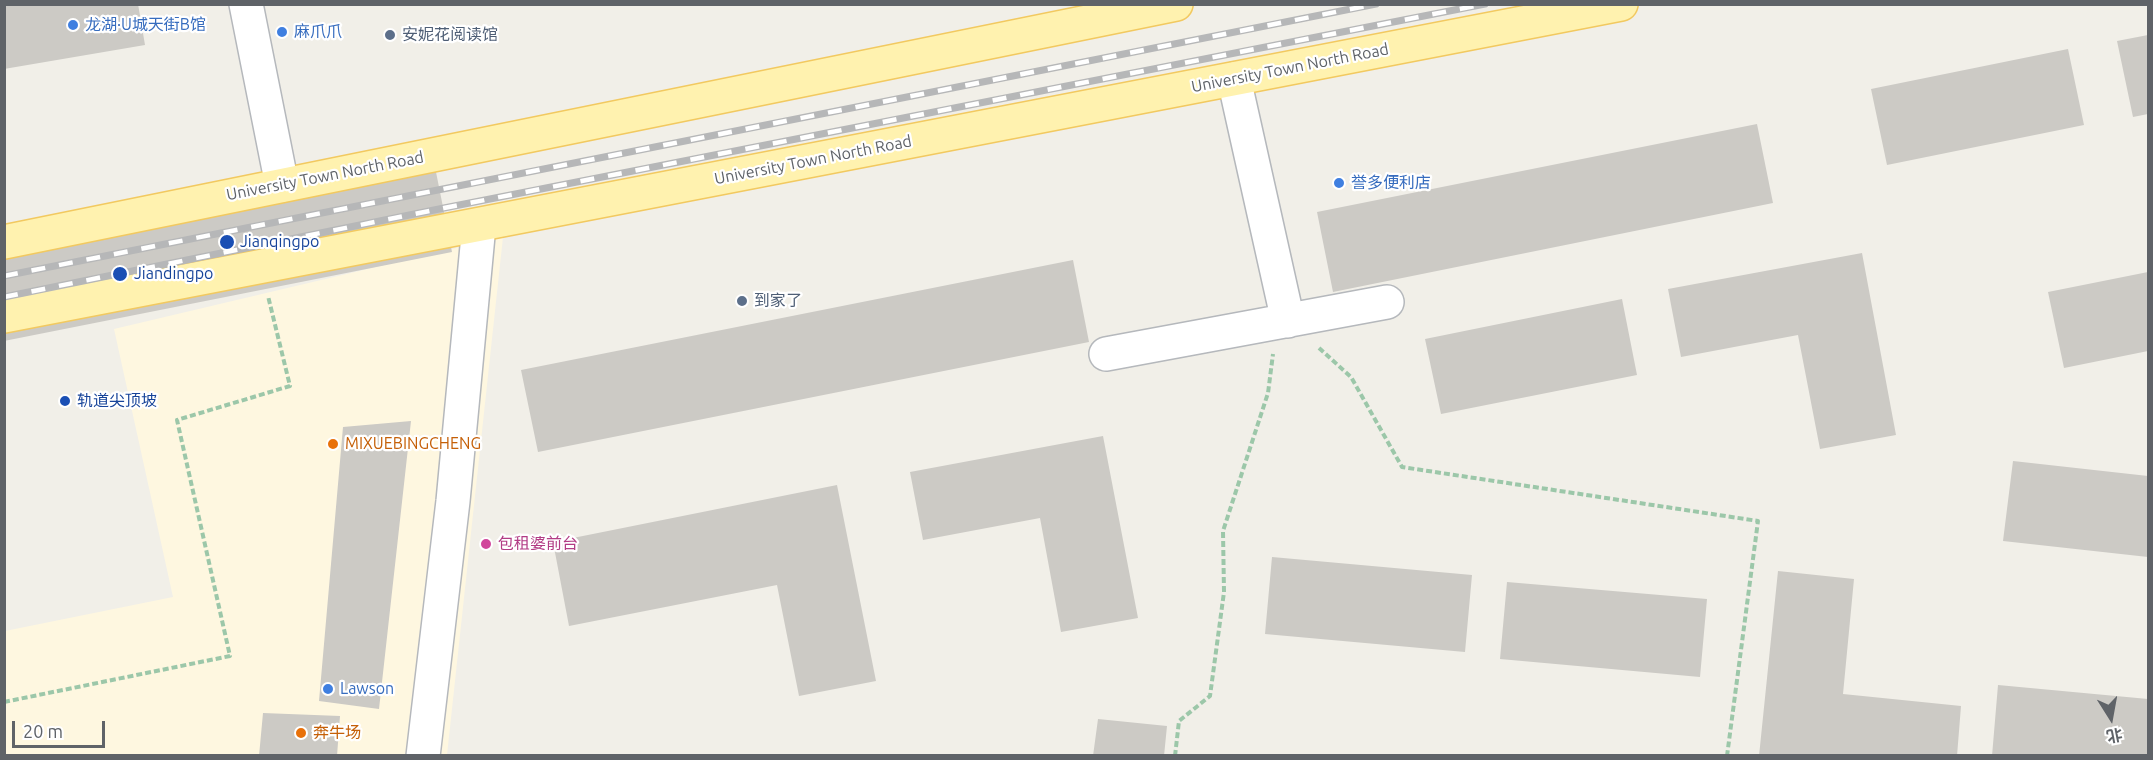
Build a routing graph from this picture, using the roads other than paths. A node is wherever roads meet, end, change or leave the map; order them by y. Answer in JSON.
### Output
{"nodes":[{"id":1,"x":246,"y":4,"type":"edge"},
{"id":2,"x":1176,"y":4,"type":"edge"},
{"id":3,"x":1621,"y":4,"type":"edge"},
{"id":4,"x":1234,"y":79,"type":"junction"},
{"id":5,"x":282,"y":185,"type":"junction"},
{"id":6,"x":478,"y":225,"type":"junction"},
{"id":7,"x":4,"y":242,"type":"edge"},
{"id":8,"x":1387,"y":302,"type":"dead end"},
{"id":9,"x":4,"y":316,"type":"edge"},
{"id":10,"x":1288,"y":321,"type":"junction"},
{"id":11,"x":1106,"y":354,"type":"dead end"},
{"id":12,"x":423,"y":756,"type":"edge"}],
"edges":[{"from":1,"to":5,"type":"street"},
{"from":2,"to":5,"type":"main road","name":"University Town North Road"},
{"from":3,"to":4,"type":"main road","name":"University Town North Road"},
{"from":4,"to":6,"type":"main road","name":"University Town North Road"},
{"from":4,"to":10,"type":"street"},
{"from":5,"to":7,"type":"main road","name":"University Town North Road"},
{"from":6,"to":9,"type":"main road","name":"University Town North Road"},
{"from":6,"to":12,"type":"street"},
{"from":8,"to":10,"type":"street"},
{"from":10,"to":11,"type":"street"}]}
